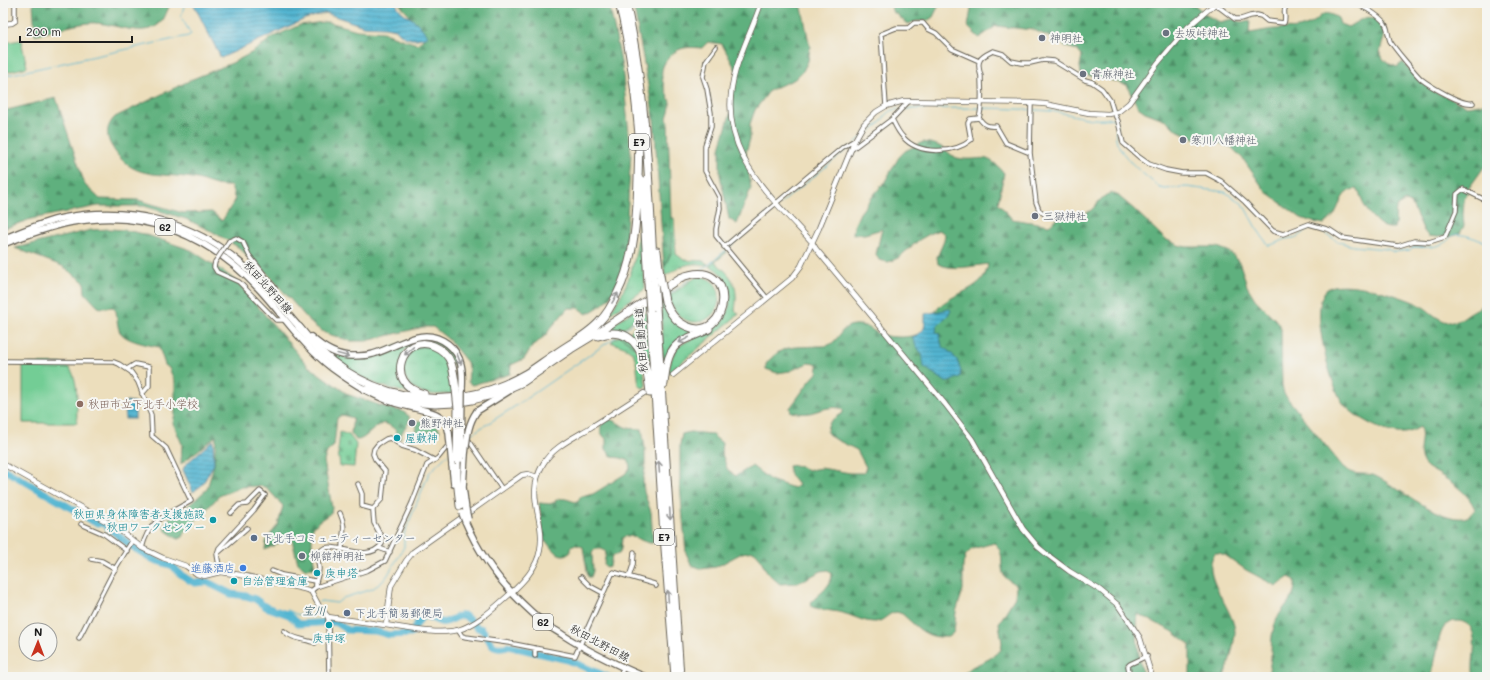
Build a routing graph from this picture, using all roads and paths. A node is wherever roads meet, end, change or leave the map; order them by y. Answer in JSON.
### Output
{"nodes":[{"id":1,"x":15,"y":3,"type":"edge"},
{"id":2,"x":619,"y":3,"type":"edge"},
{"id":3,"x":626,"y":3,"type":"edge"},
{"id":4,"x":760,"y":3,"type":"edge"},
{"id":5,"x":1288,"y":3,"type":"edge"},
{"id":6,"x":1355,"y":3,"type":"edge"},
{"id":7,"x":1216,"y":4,"type":"edge"},
{"id":8,"x":14,"y":21,"type":"joint"},
{"id":9,"x":3,"y":24,"type":"edge"},
{"id":10,"x":716,"y":47,"type":"dead end"},
{"id":11,"x":979,"y":61,"type":"junction"},
{"id":12,"x":909,"y":101,"type":"junction"},
{"id":13,"x":1031,"y":103,"type":"junction"},
{"id":14,"x":1473,"y":103,"type":"dead end"},
{"id":15,"x":981,"y":104,"type":"junction"},
{"id":16,"x":886,"y":106,"type":"junction"},
{"id":17,"x":1114,"y":113,"type":"junction"},
{"id":18,"x":979,"y":118,"type":"junction"},
{"id":19,"x":892,"y":119,"type":"junction"},
{"id":20,"x":855,"y":140,"type":"junction"},
{"id":21,"x":639,"y":143,"type":"junction"},
{"id":22,"x":852,"y":149,"type":"junction"},
{"id":23,"x":1030,"y":153,"type":"junction"},
{"id":24,"x":1487,"y":201,"type":"edge"},
{"id":25,"x":777,"y":203,"type":"junction"},
{"id":26,"x":1056,"y":217,"type":"dead end"},
{"id":27,"x":3,"y":239,"type":"edge"},
{"id":28,"x":812,"y":242,"type":"junction"},
{"id":29,"x":3,"y":244,"type":"edge"},
{"id":30,"x":724,"y":247,"type":"junction"},
{"id":31,"x":654,"y":280,"type":"junction"},
{"id":32,"x":274,"y":297,"type":"junction"},
{"id":33,"x":767,"y":298,"type":"junction"},
{"id":34,"x":653,"y":309,"type":"junction"},
{"id":35,"x":285,"y":320,"type":"junction"},
{"id":36,"x":299,"y":327,"type":"junction"},
{"id":37,"x":591,"y":329,"type":"junction"},
{"id":38,"x":586,"y":340,"type":"junction"},
{"id":39,"x":3,"y":361,"type":"edge"},
{"id":40,"x":128,"y":369,"type":"junction"},
{"id":41,"x":673,"y":375,"type":"dead end"},
{"id":42,"x":523,"y":382,"type":"junction"},
{"id":43,"x":364,"y":389,"type":"junction"},
{"id":44,"x":459,"y":390,"type":"junction"},
{"id":45,"x":644,"y":393,"type":"dead end"},
{"id":46,"x":142,"y":394,"type":"junction"},
{"id":47,"x":662,"y":396,"type":"junction"},
{"id":48,"x":454,"y":398,"type":"junction"},
{"id":49,"x":658,"y":447,"type":"junction"},
{"id":50,"x":434,"y":460,"type":"junction"},
{"id":51,"x":459,"y":460,"type":"junction"},
{"id":52,"x":3,"y":464,"type":"edge"},
{"id":53,"x":537,"y":477,"type":"junction"},
{"id":54,"x":358,"y":484,"type":"dead end"},
{"id":55,"x":502,"y":489,"type":"junction"},
{"id":56,"x":373,"y":509,"type":"junction"},
{"id":57,"x":463,"y":509,"type":"joint"},
{"id":58,"x":231,"y":513,"type":"dead end"},
{"id":59,"x":340,"y":513,"type":"dead end"},
{"id":60,"x":81,"y":524,"type":"dead end"},
{"id":61,"x":247,"y":528,"type":"dead end"},
{"id":62,"x":132,"y":542,"type":"junction"},
{"id":63,"x":142,"y":548,"type":"junction"},
{"id":64,"x":342,"y":548,"type":"junction"},
{"id":65,"x":379,"y":548,"type":"junction"},
{"id":66,"x":128,"y":550,"type":"junction"},
{"id":67,"x":390,"y":552,"type":"junction"},
{"id":68,"x":634,"y":552,"type":"dead end"},
{"id":69,"x":217,"y":554,"type":"junction"},
{"id":70,"x":91,"y":560,"type":"dead end"},
{"id":71,"x":116,"y":569,"type":"junction"},
{"id":72,"x":272,"y":570,"type":"dead end"},
{"id":73,"x":220,"y":572,"type":"junction"},
{"id":74,"x":581,"y":577,"type":"dead end"},
{"id":75,"x":629,"y":577,"type":"junction"},
{"id":76,"x":315,"y":580,"type":"junction"},
{"id":77,"x":316,"y":586,"type":"junction"},
{"id":78,"x":656,"y":586,"type":"dead end"},
{"id":79,"x":311,"y":591,"type":"junction"},
{"id":80,"x":512,"y":592,"type":"junction"},
{"id":81,"x":604,"y":593,"type":"junction"},
{"id":82,"x":328,"y":620,"type":"junction"},
{"id":83,"x":386,"y":625,"type":"junction"},
{"id":84,"x":458,"y":630,"type":"junction"},
{"id":85,"x":284,"y":631,"type":"dead end"},
{"id":86,"x":79,"y":638,"type":"dead end"},
{"id":87,"x":315,"y":643,"type":"dead end"},
{"id":88,"x":580,"y":646,"type":"junction"},
{"id":89,"x":535,"y":648,"type":"junction"},
{"id":90,"x":535,"y":656,"type":"dead end"},
{"id":91,"x":1146,"y":656,"type":"junction"},
{"id":92,"x":624,"y":667,"type":"junction"},
{"id":93,"x":329,"y":677,"type":"edge"},
{"id":94,"x":619,"y":677,"type":"edge"},
{"id":95,"x":645,"y":677,"type":"edge"},
{"id":96,"x":674,"y":677,"type":"edge"},
{"id":97,"x":680,"y":677,"type":"edge"},
{"id":98,"x":1130,"y":677,"type":"edge"},
{"id":99,"x":1152,"y":677,"type":"edge"}],
"edges":[{"from":1,"to":8,"type":"street"},
{"from":2,"to":21,"type":"highway","name":"秋田自動車道","number":"E7"},
{"from":3,"to":31,"type":"highway","number":"E7"},
{"from":4,"to":25,"type":"street"},
{"from":5,"to":7,"type":"street"},
{"from":6,"to":14,"type":"street"},
{"from":7,"to":17,"type":"street"},
{"from":8,"to":9,"type":"street"},
{"from":10,"to":30,"type":"street"},
{"from":11,"to":15,"type":"street"},
{"from":11,"to":16,"type":"street"},
{"from":11,"to":17,"type":"street"},
{"from":12,"to":15,"type":"street"},
{"from":12,"to":16,"type":"street"},
{"from":12,"to":19,"type":"street"},
{"from":13,"to":15,"type":"street"},
{"from":13,"to":17,"type":"street"},
{"from":13,"to":23,"type":"street"},
{"from":15,"to":18,"type":"street"},
{"from":16,"to":20,"type":"street"},
{"from":17,"to":24,"type":"street"},
{"from":18,"to":19,"type":"street"},
{"from":18,"to":23,"type":"street"},
{"from":19,"to":22,"type":"street"},
{"from":20,"to":22,"type":"street"},
{"from":20,"to":25,"type":"street"},
{"from":21,"to":31,"type":"highway","name":"秋田自動車道","number":"E7"},
{"from":37,"to":21,"type":"highway","one_way":true},
{"from":22,"to":28,"type":"street"},
{"from":23,"to":26,"type":"street"},
{"from":25,"to":28,"type":"street"},
{"from":25,"to":30,"type":"street"},
{"from":27,"to":32,"type":"main road","name":"秋田北野田線","number":"62"},
{"from":28,"to":33,"type":"street"},
{"from":28,"to":91,"type":"street"},
{"from":29,"to":35,"type":"main road","name":"秋田北野田線","number":"62"},
{"from":30,"to":33,"type":"street"},
{"from":31,"to":34,"type":"highway","name":"秋田自動車道","number":"E7","bridge":true},
{"from":31,"to":38,"type":"highway","bridge":true},
{"from":32,"to":35,"type":"street","bridge":true},
{"from":32,"to":36,"type":"main road","name":"秋田北野田線","number":"62"},
{"from":33,"to":41,"type":"street"},
{"from":34,"to":47,"type":"highway","name":"秋田自動車道","number":"E7"},
{"from":34,"to":49,"type":"highway","name":"秋田自動車道","number":"E7"},
{"from":35,"to":43,"type":"main road","name":"秋田北野田線","number":"62"},
{"from":36,"to":44,"type":"main road","number":"62","one_way":true},
{"from":36,"to":48,"type":"highway"},
{"from":37,"to":47,"type":"highway","one_way":true},
{"from":37,"to":48,"type":"highway"},
{"from":38,"to":42,"type":"highway"},
{"from":38,"to":49,"type":"highway"},
{"from":39,"to":40,"type":"street"},
{"from":40,"to":46,"type":"street"},
{"from":40,"to":46,"type":"street"},
{"from":42,"to":43,"type":"highway"},
{"from":42,"to":51,"type":"main road","bridge":true},
{"from":43,"to":51,"type":"main road","number":"62","bridge":true},
{"from":44,"to":48,"type":"highway","one_way":true},
{"from":44,"to":51,"type":"highway","bridge":true},
{"from":45,"to":53,"type":"street"},
{"from":46,"to":63,"type":"street"},
{"from":47,"to":97,"type":"highway","name":"秋田自動車道","number":"E7","one_way":true},
{"from":96,"to":49,"type":"highway","name":"秋田自動車道","number":"E7","one_way":true},
{"from":50,"to":55,"type":"street"},
{"from":50,"to":56,"type":"street"},
{"from":50,"to":67,"type":"street"},
{"from":51,"to":57,"type":"highway"},
{"from":52,"to":62,"type":"street"},
{"from":53,"to":55,"type":"street"},
{"from":53,"to":80,"type":"street"},
{"from":54,"to":56,"type":"street"},
{"from":55,"to":83,"type":"street"},
{"from":56,"to":65,"type":"street"},
{"from":57,"to":80,"type":"main road","name":"秋田北野田線","number":"62","bridge":true},
{"from":58,"to":69,"type":"street"},
{"from":59,"to":64,"type":"street"},
{"from":60,"to":66,"type":"street"},
{"from":61,"to":69,"type":"street"},
{"from":62,"to":63,"type":"street"},
{"from":62,"to":66,"type":"street"},
{"from":63,"to":73,"type":"street"},
{"from":64,"to":65,"type":"street"},
{"from":64,"to":76,"type":"street"},
{"from":65,"to":67,"type":"street"},
{"from":66,"to":71,"type":"street"},
{"from":67,"to":77,"type":"street"},
{"from":68,"to":75,"type":"street"},
{"from":69,"to":73,"type":"street"},
{"from":70,"to":71,"type":"street"},
{"from":71,"to":86,"type":"street"},
{"from":72,"to":76,"type":"street"},
{"from":73,"to":79,"type":"street"},
{"from":74,"to":81,"type":"street"},
{"from":75,"to":78,"type":"street"},
{"from":75,"to":81,"type":"street"},
{"from":76,"to":77,"type":"street"},
{"from":77,"to":79,"type":"street"},
{"from":79,"to":82,"type":"street"},
{"from":80,"to":84,"type":"street"},
{"from":80,"to":88,"type":"main road","name":"秋田北野田線","number":"62"},
{"from":81,"to":88,"type":"street"},
{"from":82,"to":83,"type":"street"},
{"from":82,"to":93,"type":"street"},
{"from":83,"to":84,"type":"street"},
{"from":84,"to":89,"type":"street"},
{"from":85,"to":87,"type":"street"},
{"from":88,"to":89,"type":"street"},
{"from":88,"to":92,"type":"main road","name":"秋田北野田線","number":"62"},
{"from":89,"to":90,"type":"street"},
{"from":91,"to":98,"type":"street"},
{"from":91,"to":99,"type":"street"},
{"from":92,"to":94,"type":"street"},
{"from":92,"to":95,"type":"main road","name":"秋田北野田線","number":"62"}]}
